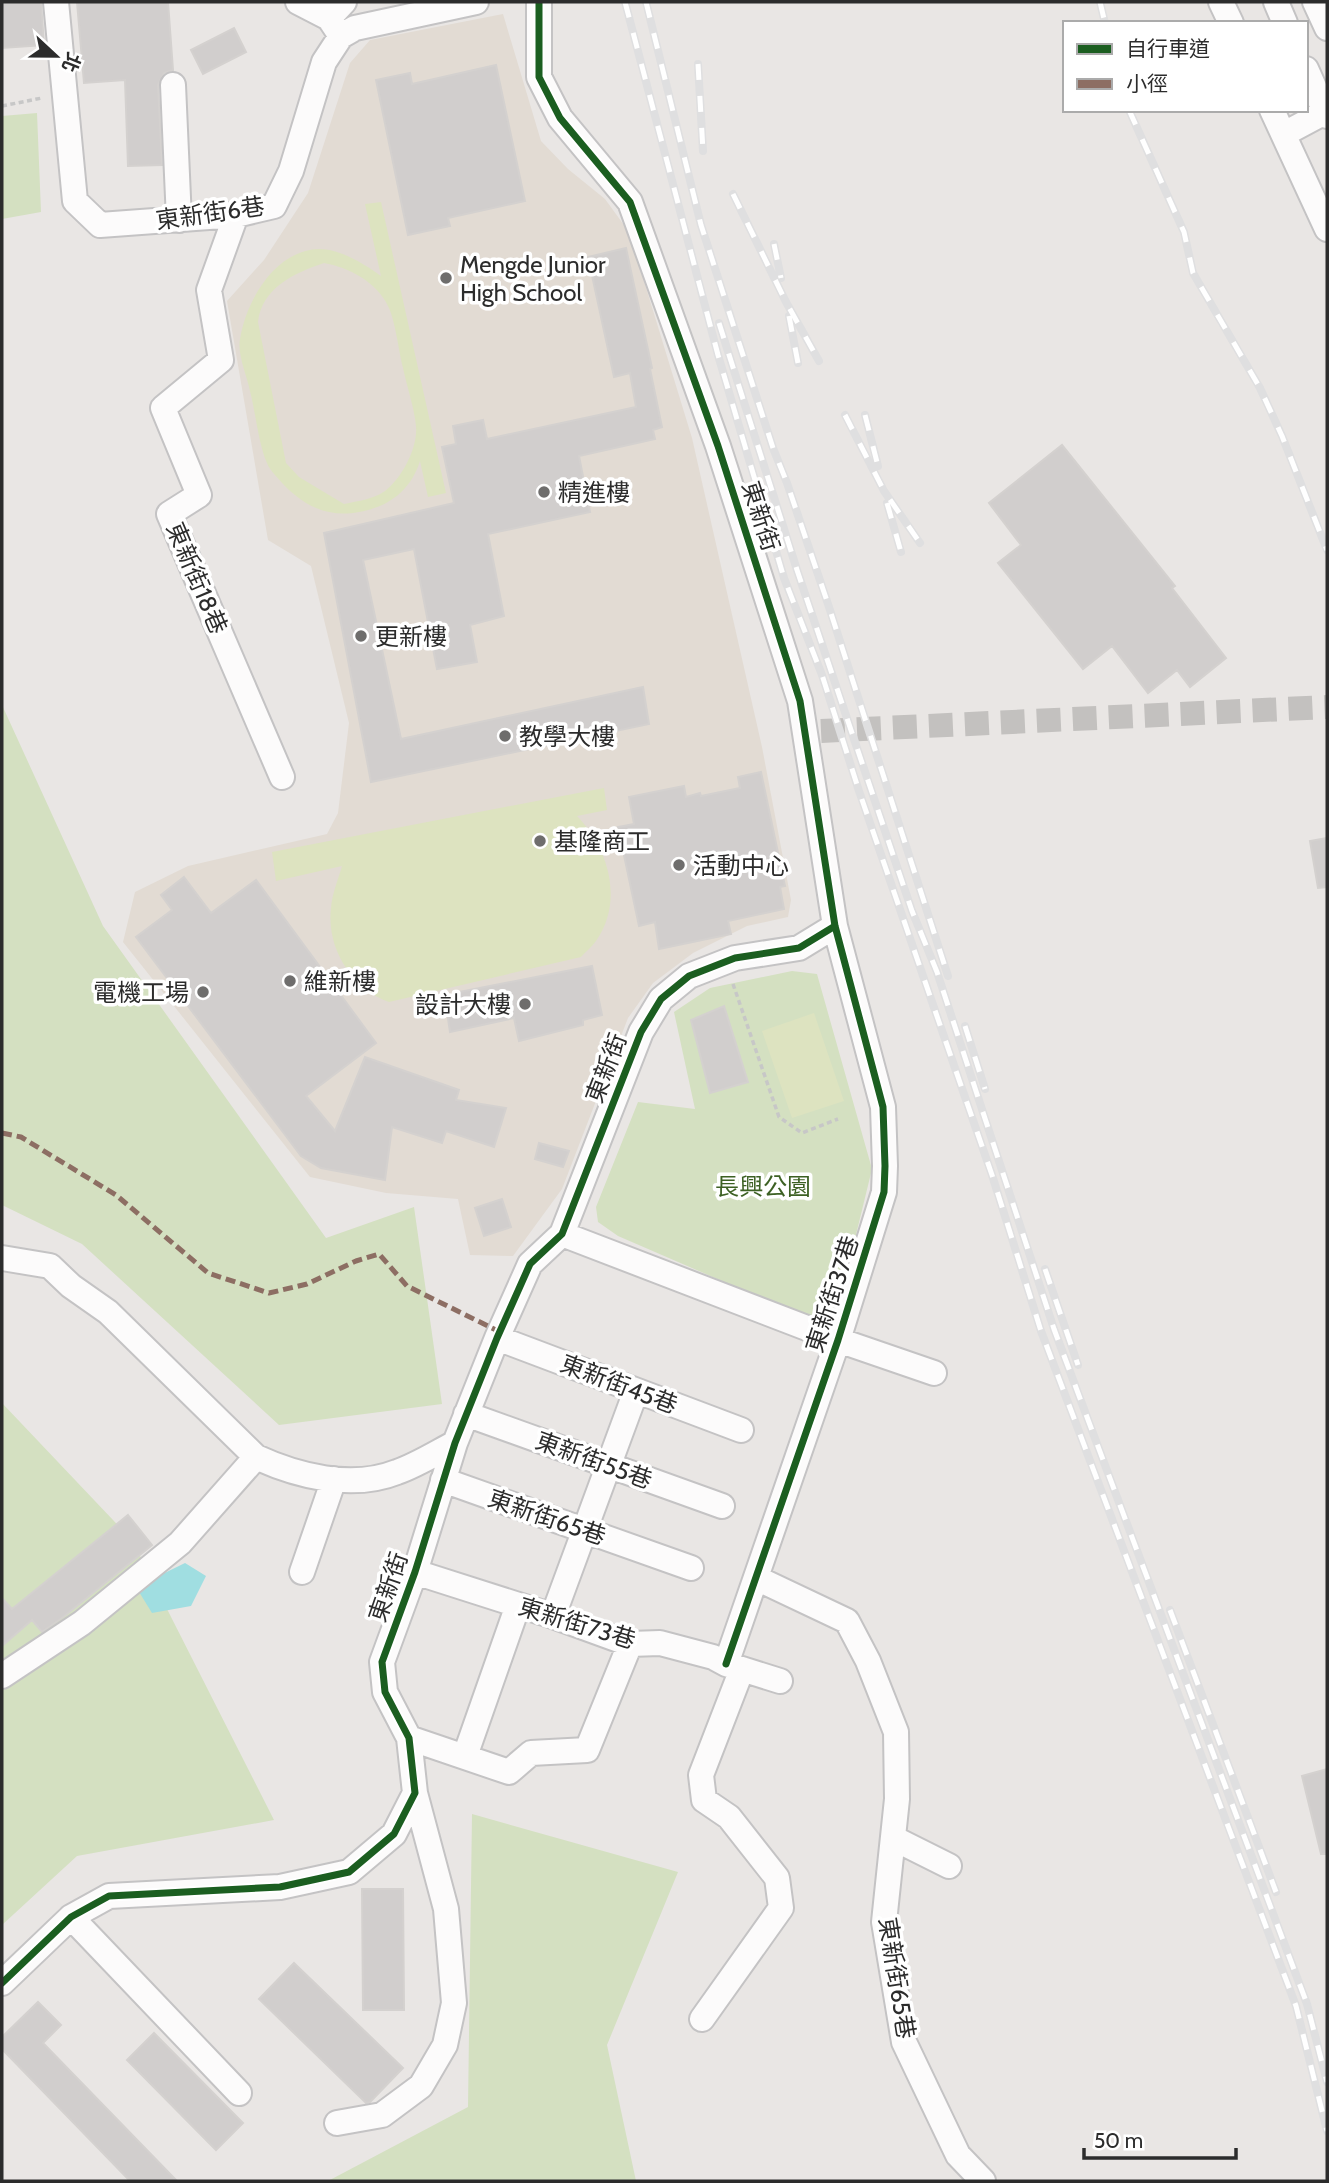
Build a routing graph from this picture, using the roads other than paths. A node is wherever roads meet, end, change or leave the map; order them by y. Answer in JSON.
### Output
{"nodes":[{"id":1,"x":56,"y":2,"type":"edge"},
{"id":2,"x":298,"y":2,"type":"edge"},
{"id":3,"x":476,"y":2,"type":"edge"},
{"id":4,"x":539,"y":2,"type":"edge"},
{"id":5,"x":1221,"y":2,"type":"edge"},
{"id":6,"x":1276,"y":2,"type":"edge"},
{"id":7,"x":1315,"y":2,"type":"edge"},
{"id":8,"x":338,"y":19,"type":"edge"},
{"id":9,"x":1230,"y":21,"type":"edge"},
{"id":10,"x":1284,"y":21,"type":"edge"},
{"id":11,"x":1327,"y":27,"type":"edge"},
{"id":12,"x":1308,"y":73,"type":"edge"},
{"id":13,"x":173,"y":85,"type":"dead end"},
{"id":14,"x":1273,"y":112,"type":"edge"},
{"id":15,"x":1327,"y":113,"type":"edge"},
{"id":16,"x":1284,"y":134,"type":"junction"},
{"id":17,"x":236,"y":215,"type":"junction"},
{"id":18,"x":179,"y":219,"type":"junction"},
{"id":19,"x":1327,"y":229,"type":"edge"},
{"id":20,"x":282,"y":777,"type":"dead end"},
{"id":21,"x":835,"y":926,"type":"junction"},
{"id":22,"x":562,"y":1234,"type":"junction"},
{"id":23,"x":2,"y":1258,"type":"edge"},
{"id":24,"x":497,"y":1338,"type":"junction"},
{"id":25,"x":838,"y":1339,"type":"junction"},
{"id":26,"x":934,"y":1373,"type":"dead end"},
{"id":27,"x":636,"y":1391,"type":"junction"},
{"id":28,"x":466,"y":1414,"type":"junction"},
{"id":29,"x":741,"y":1430,"type":"dead end"},
{"id":30,"x":455,"y":1443,"type":"junction"},
{"id":31,"x":256,"y":1457,"type":"junction"},
{"id":32,"x":607,"y":1465,"type":"junction"},
{"id":33,"x":334,"y":1479,"type":"junction"},
{"id":34,"x":443,"y":1480,"type":"junction"},
{"id":35,"x":722,"y":1506,"type":"dead end"},
{"id":36,"x":584,"y":1530,"type":"junction"},
{"id":37,"x":691,"y":1568,"type":"dead end"},
{"id":38,"x":302,"y":1572,"type":"dead end"},
{"id":39,"x":415,"y":1572,"type":"junction"},
{"id":40,"x":756,"y":1578,"type":"junction"},
{"id":41,"x":518,"y":1605,"type":"junction"},
{"id":42,"x":553,"y":1616,"type":"junction"},
{"id":43,"x":630,"y":1644,"type":"junction"},
{"id":44,"x":734,"y":1667,"type":"junction"},
{"id":45,"x":2,"y":1676,"type":"edge"},
{"id":46,"x":780,"y":1681,"type":"dead end"},
{"id":47,"x":409,"y":1738,"type":"junction"},
{"id":48,"x":466,"y":1756,"type":"junction"},
{"id":49,"x":415,"y":1793,"type":"junction"},
{"id":50,"x":893,"y":1838,"type":"junction"},
{"id":51,"x":949,"y":1866,"type":"dead end"},
{"id":52,"x":71,"y":1917,"type":"junction"},
{"id":53,"x":2,"y":1983,"type":"edge"},
{"id":54,"x":702,"y":2019,"type":"dead end"},
{"id":55,"x":239,"y":2093,"type":"dead end"},
{"id":56,"x":338,"y":2123,"type":"dead end"},
{"id":57,"x":983,"y":2181,"type":"edge"}],
"edges":[{"from":1,"to":18,"type":"street","name":"東新街6巷"},
{"from":2,"to":8,"type":"street"},
{"from":3,"to":8,"type":"street"},
{"from":4,"to":21,"type":"street","name":"東新街"},
{"from":5,"to":9,"type":"street"},
{"from":6,"to":10,"type":"street"},
{"from":7,"to":11,"type":"street"},
{"from":8,"to":17,"type":"street","name":"東新街6巷"},
{"from":12,"to":15,"type":"street"},
{"from":13,"to":18,"type":"street"},
{"from":14,"to":16,"type":"street"},
{"from":15,"to":16,"type":"street"},
{"from":16,"to":19,"type":"street"},
{"from":17,"to":18,"type":"street","name":"東新街6巷"},
{"from":17,"to":20,"type":"street","name":"東新街18巷"},
{"from":21,"to":22,"type":"street","name":"東新街"},
{"from":21,"to":25,"type":"street","name":"東新街37巷"},
{"from":22,"to":24,"type":"street","name":"東新街"},
{"from":22,"to":25,"type":"street","name":"東新街37巷"},
{"from":23,"to":31,"type":"street"},
{"from":24,"to":27,"type":"street","name":"東新街45巷"},
{"from":24,"to":28,"type":"street","name":"東新街"},
{"from":25,"to":26,"type":"street","name":"東新街37巷"},
{"from":25,"to":40,"type":"street","name":"東新街37巷"},
{"from":27,"to":29,"type":"street","name":"東新街45巷"},
{"from":27,"to":32,"type":"street"},
{"from":28,"to":30,"type":"street","name":"東新街"},
{"from":28,"to":32,"type":"street","name":"東新街55巷"},
{"from":30,"to":33,"type":"street"},
{"from":30,"to":34,"type":"street","name":"東新街"},
{"from":31,"to":33,"type":"street"},
{"from":31,"to":45,"type":"street"},
{"from":32,"to":35,"type":"street","name":"東新街55巷"},
{"from":32,"to":36,"type":"street"},
{"from":33,"to":38,"type":"street"},
{"from":34,"to":36,"type":"street","name":"東新街65巷"},
{"from":34,"to":39,"type":"street","name":"東新街"},
{"from":36,"to":37,"type":"street","name":"東新街65巷"},
{"from":36,"to":42,"type":"street"},
{"from":39,"to":41,"type":"street","name":"東新街73巷"},
{"from":39,"to":47,"type":"street","name":"東新街"},
{"from":40,"to":44,"type":"street","name":"東新街37巷"},
{"from":40,"to":50,"type":"street","name":"東新街65巷"},
{"from":41,"to":42,"type":"street","name":"東新街73巷"},
{"from":41,"to":48,"type":"street"},
{"from":42,"to":43,"type":"street","name":"東新街73巷"},
{"from":43,"to":44,"type":"street","name":"東新街73巷"},
{"from":43,"to":48,"type":"street"},
{"from":44,"to":46,"type":"street","name":"東新街73巷"},
{"from":44,"to":54,"type":"street","name":"東新街37巷"},
{"from":47,"to":48,"type":"street"},
{"from":47,"to":49,"type":"street","name":"東新街"},
{"from":49,"to":52,"type":"street"},
{"from":49,"to":56,"type":"street","name":"東新街"},
{"from":50,"to":51,"type":"street"},
{"from":50,"to":57,"type":"street","name":"東新街65巷"},
{"from":52,"to":53,"type":"street"},
{"from":52,"to":55,"type":"street"}]}
